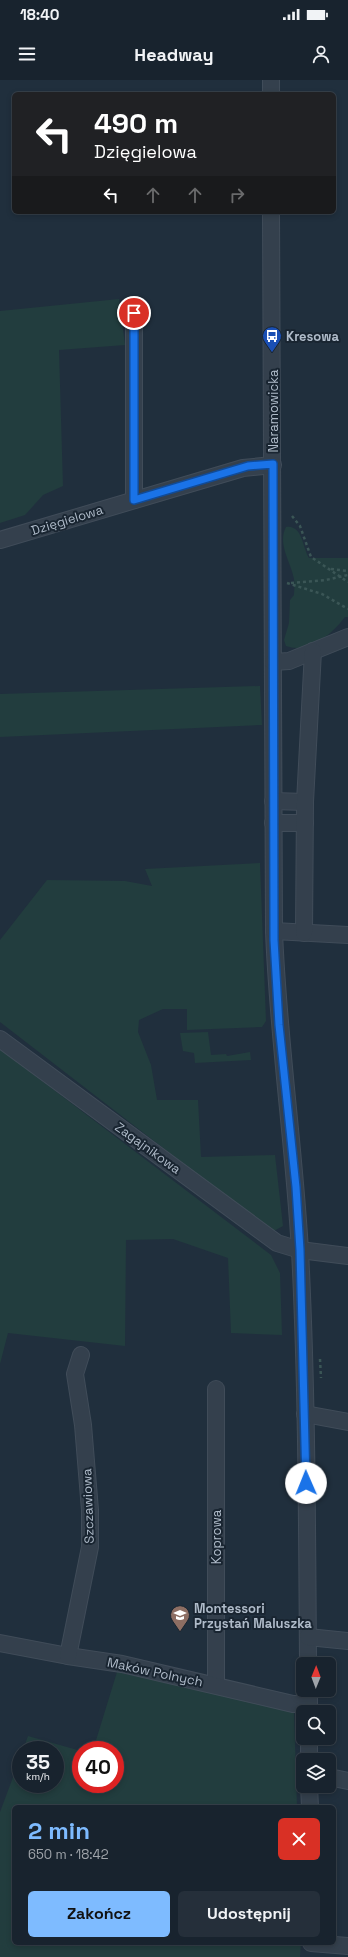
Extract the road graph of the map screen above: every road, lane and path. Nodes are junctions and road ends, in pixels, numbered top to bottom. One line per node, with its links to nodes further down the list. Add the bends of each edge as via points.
1 (271, 80): 2 (street)
2 (271, 92)
3 (271, 214): 5 (street, Naramowicka)
4 (134, 313): 6 (street)
5 (273, 464): 6 (street, Dzięgielowa, via 248,466); 17 (street, Naramowicka)
6 (134, 500): 8 (street, Dzięgielowa)
7 (292, 516): 9 (path, via 300,526 311,557)
8 (0, 540)
9 (329, 568): 10 (path); 12 (path)
10 (348, 571)
11 (348, 575): 12 (path)
12 (341, 576): 13 (path); 14 (path, via 288,583 322,594)
13 (348, 582)
14 (348, 609)
15 (348, 637): 16 (street)
16 (313, 651): 17 (street, via 289,661); 19 (street)
17 (273, 662): 18 (street, Naramowicka)
18 (273, 801): 19 (street); 20 (street, Naramowicka)
19 (305, 802): 21 (street)
20 (273, 823): 21 (street); 22 (street, Naramowicka)
21 (305, 823): 23 (street)
22 (274, 931): 23 (street); 26 (street, Naramowicka, via 279,1025)
23 (304, 933): 24 (street)
24 (348, 935)
25 (0, 1039): 26 (street, Zagajnikowa, via 277,1243)
26 (300, 1250): 27 (street, Zagajnikowa); 30 (street, Naramowicka)
27 (348, 1256)
28 (81, 1355): 35 (street, Szczawiowa, via 75,1374 84,1433 90,1547)
29 (216, 1389): 37 (street, Koprowa)
30 (305, 1414): 31 (street); 32 (street, Naramowicka)
31 (348, 1422)
32 (308, 1637): 33 (street); 36 (street, Naramowicka)
33 (348, 1641)
34 (0, 1642): 35 (street, Maków Polnych)
35 (68, 1656): 37 (street, Maków Polnych, via 122,1664)
36 (308, 1657)
37 (216, 1685): 38 (street, Maków Polnych, via 293,1704)
38 (309, 1702)
39 (336, 1778): 40 (street)
40 (348, 1781)
41 (310, 1793): 42 (street)
42 (310, 1805)
43 (311, 1945): 46 (street)
44 (336, 1945): 45 (street)
45 (348, 1946)
46 (310, 1957)

